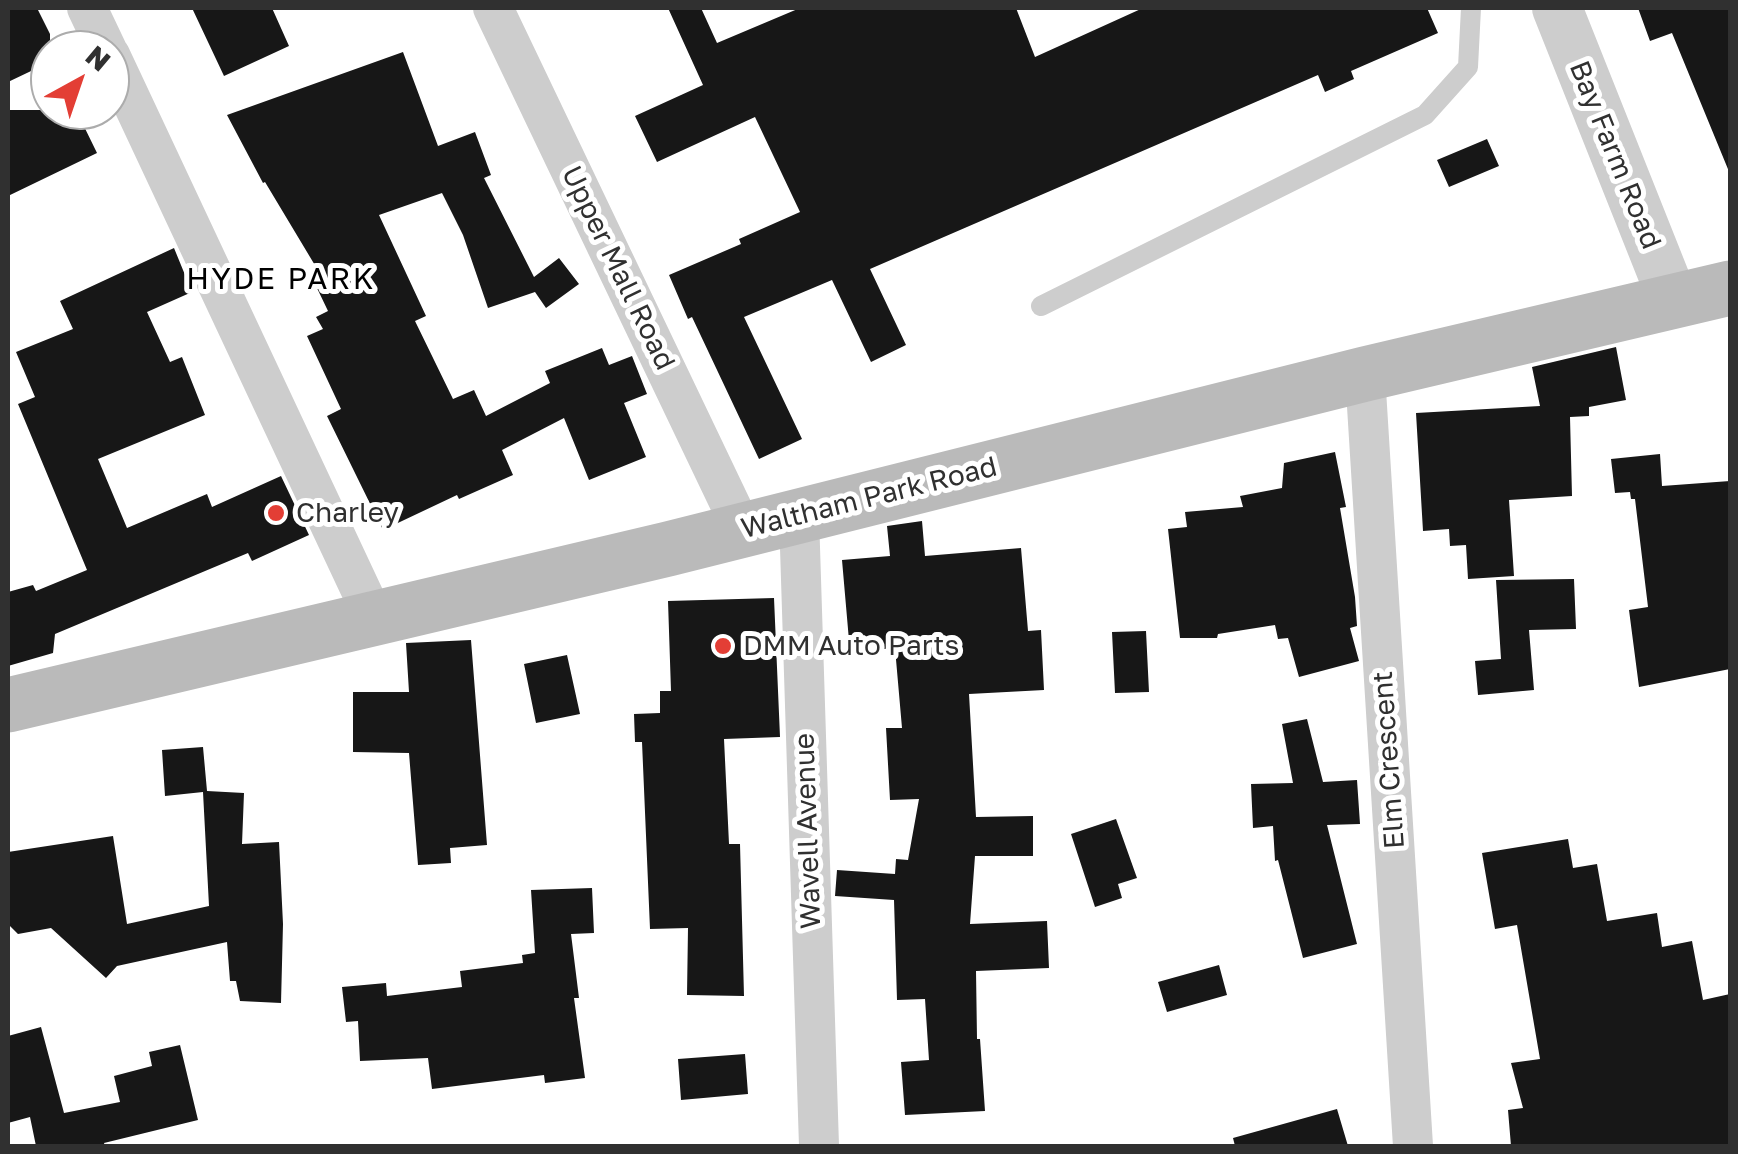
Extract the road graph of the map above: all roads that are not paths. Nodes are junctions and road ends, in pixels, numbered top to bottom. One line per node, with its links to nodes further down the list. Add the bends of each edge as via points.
1 (492, 8): 10 (street, Upper Mall Road)
2 (1471, 8): 7 (lane, via 1468,67 1425,115)
3 (1557, 8): 6 (street, Bay Farm Road)
4 (130, 98): 11 (street)
5 (1730, 288): 6 (main road, Waltham Park Road)
6 (1674, 302): 8 (main road, Waltham Park Road)
7 (1041, 306)
8 (1365, 374): 9 (main road, Waltham Park Road); 14 (street, Elm Crescent)
9 (799, 516): 10 (main road, Waltham Park Road); 13 (street, Wavell Avenue)
10 (742, 529): 11 (main road, Waltham Park Road)
11 (374, 618): 12 (main road, Waltham Park Road)
12 (8, 705)
13 (819, 1146)
14 (1414, 1146)

